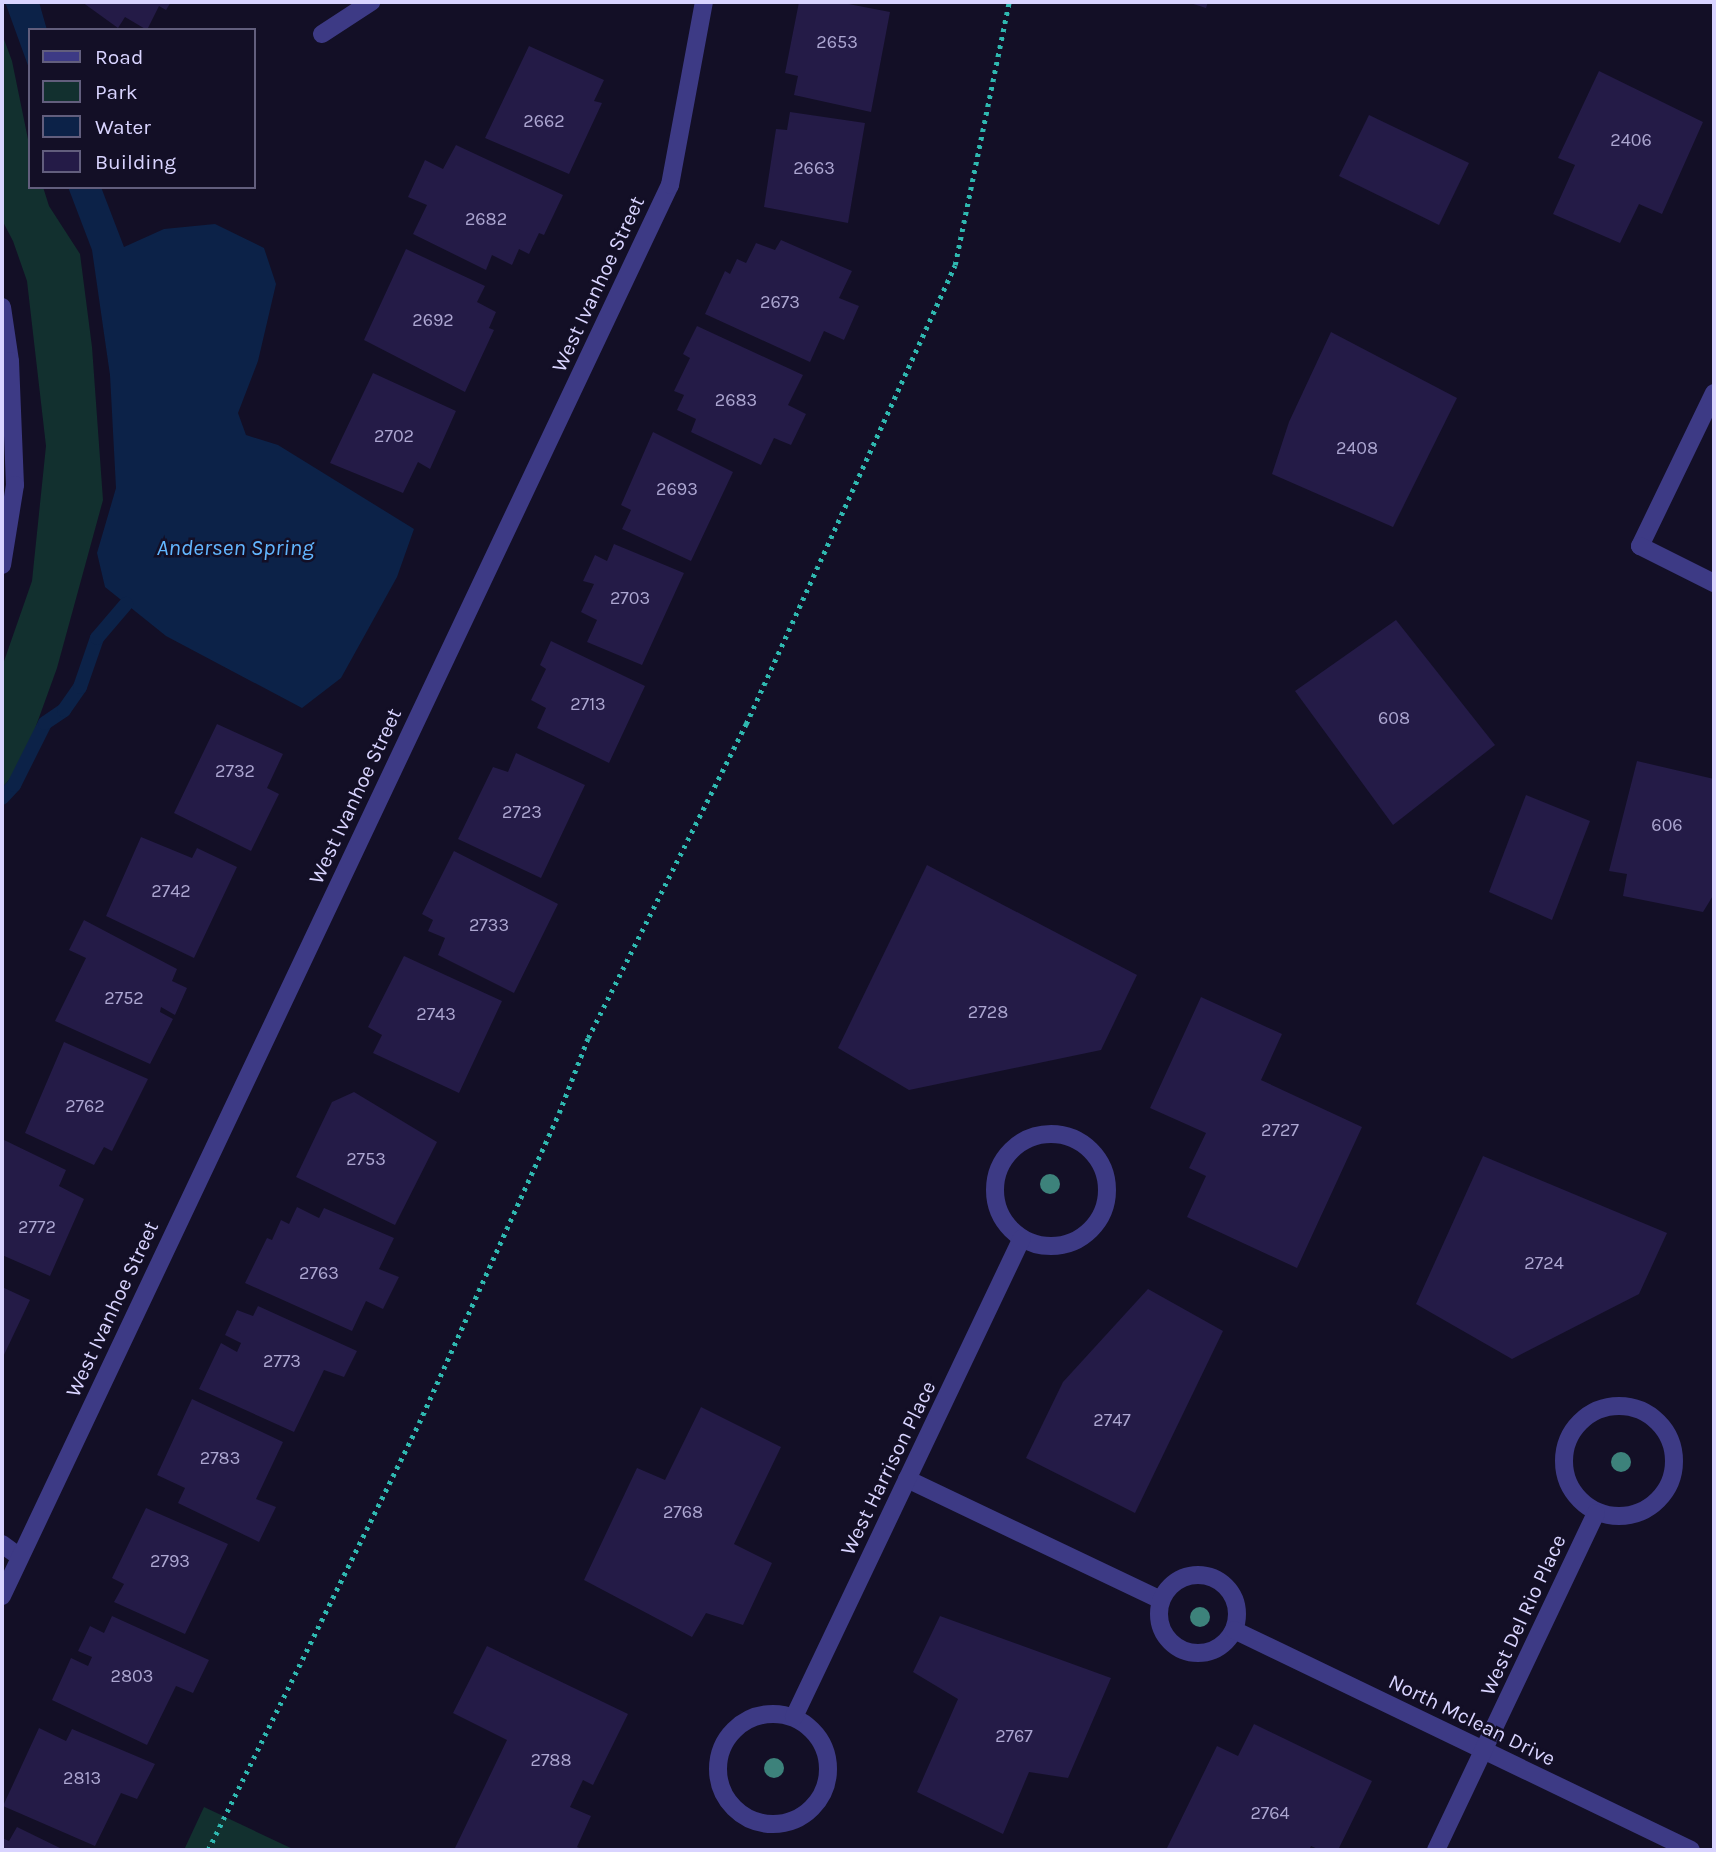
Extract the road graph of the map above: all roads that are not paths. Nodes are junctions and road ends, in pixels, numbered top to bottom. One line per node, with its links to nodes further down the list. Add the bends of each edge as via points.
1 (371, 2): 3 (street)
2 (704, 2): 12 (street, West Ivanhoe Street, via 670,185)
3 (322, 34)
4 (2, 307): 6 (street, via 10,362 15,485)
5 (1714, 393): 7 (street, via 1640,546)
6 (2, 565)
7 (1714, 583)
8 (1022, 1238): 8 (street, via 1056,1246 1088,1231 1099,1217 1107,1183 1091,1151 1077,1140 1059,1134 1040,1135 1007,1154 998,1171 998,1209 1007,1226); 9 (street, West Harrison Place)
9 (907, 1479): 14 (street); 16 (street, West Harrison Place)
10 (1597, 1513): 10 (street, via 1616,1517 1644,1511 1665,1492 1674,1475 1670,1436 1658,1420 1642,1410 1607,1406 1577,1424 1568,1439 1564,1465 1571,1490); 17 (street, West Del Rio Place)
11 (2, 1544): 12 (street)
12 (20, 1557): 13 (street, West Ivanhoe Street)
13 (2, 1596)
14 (1161, 1600): 15 (street, via 1161,1627 1177,1647 1189,1653 1216,1649); 15 (street, via 1177,1581 1201,1574 1213,1578 1232,1594)
15 (1234, 1630): 17 (street, North Mclean Drive)
16 (794, 1717): 16 (street, via 776,1713 751,1718 730,1734 721,1749 717,1766 726,1800 753,1821 773,1825 792,1821 821,1798 828,1760 811,1727)
17 (1484, 1751): 18 (street, West Del Rio Place); 19 (street, North Mclean Drive)
18 (1436, 1850)
19 (1691, 1850)

